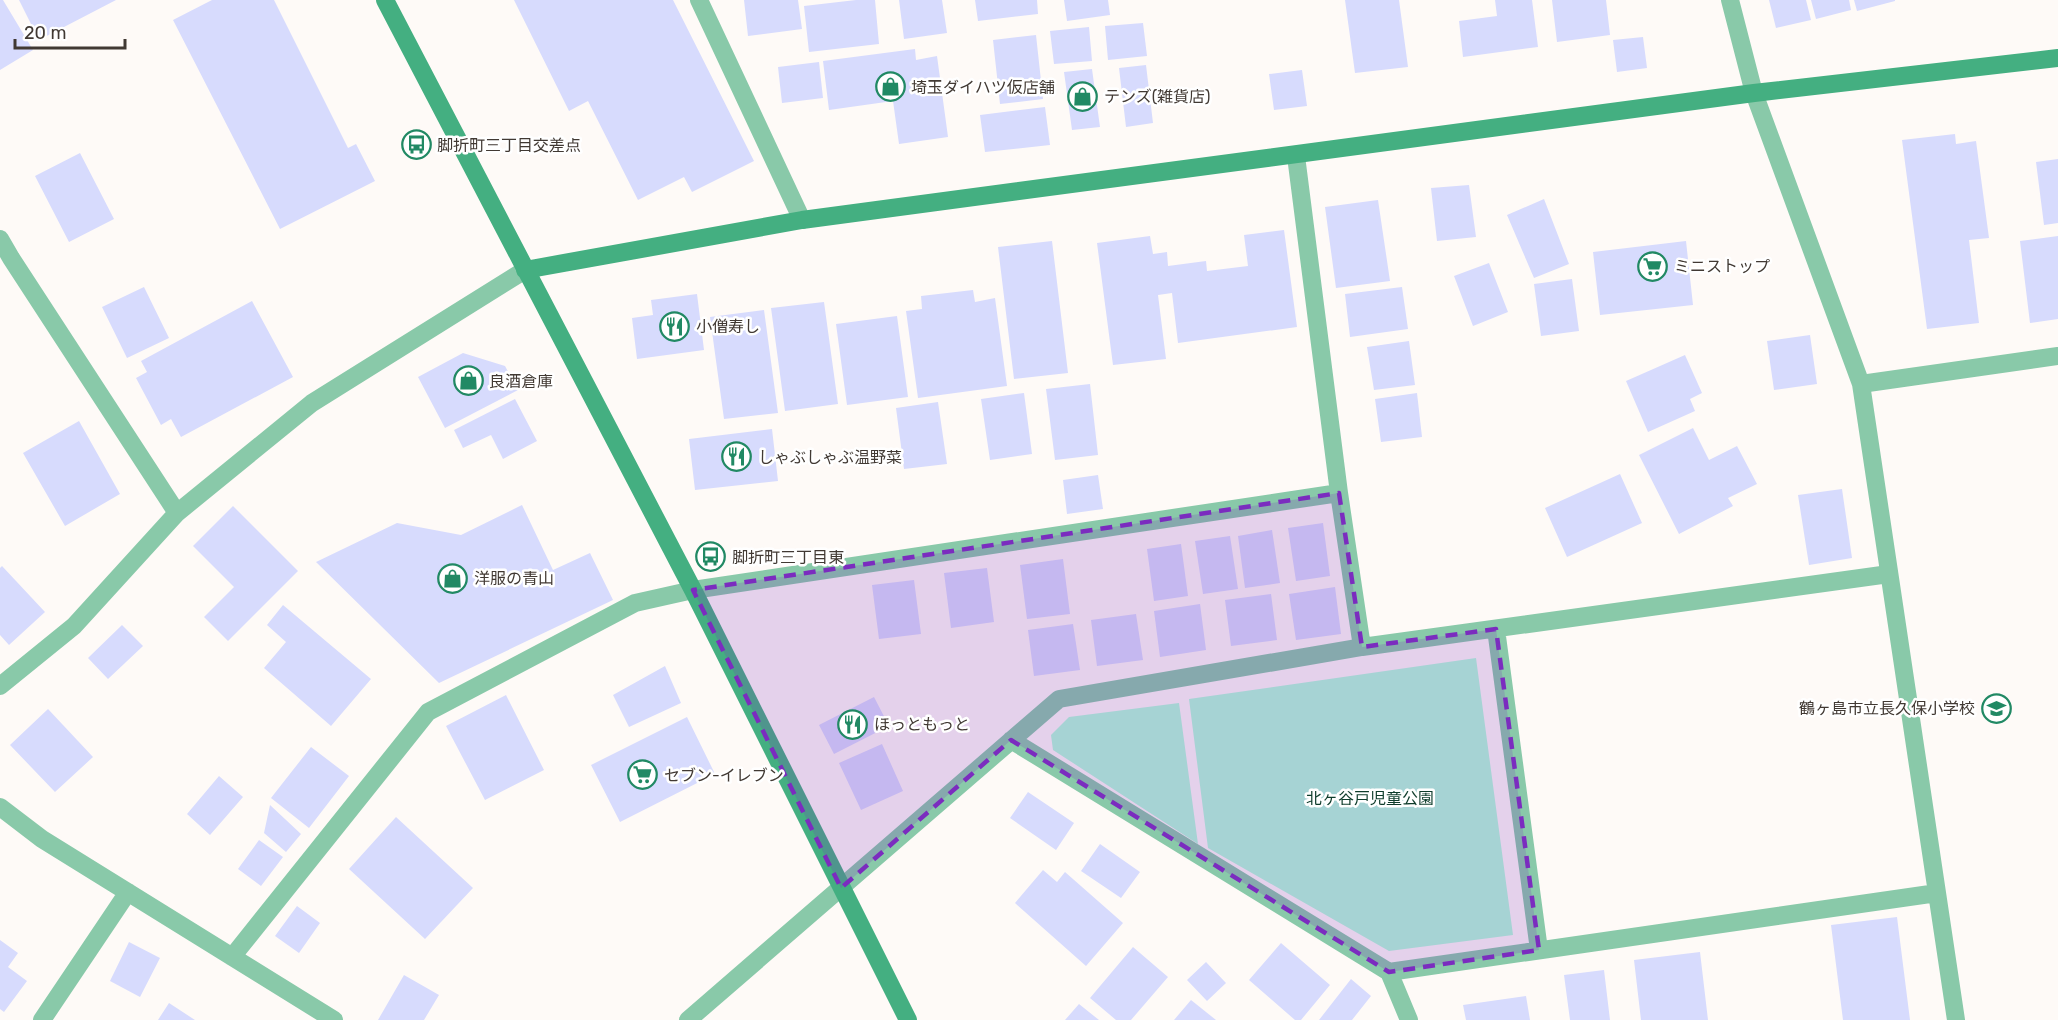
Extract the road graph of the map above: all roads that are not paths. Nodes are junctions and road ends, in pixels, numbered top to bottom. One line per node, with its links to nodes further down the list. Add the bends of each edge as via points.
1 (384, 0): 9 (street)
2 (699, 0): 7 (street)
3 (1730, 0): 5 (street)
4 (2058, 58): 5 (street)
5 (1754, 93): 6 (street); 11 (street)
6 (1296, 156): 7 (street); 12 (street)
7 (802, 220): 9 (street)
8 (0, 238): 13 (street)
9 (525, 270): 13 (street, via 312,403); 15 (street)
10 (2058, 356): 11 (street)
11 (1861, 384): 14 (street)
12 (1339, 493): 15 (street); 17 (street)
13 (177, 513): 18 (street, via 74,626)
14 (1889, 574): 16 (street); 23 (street)
15 (693, 590): 21 (street); 25 (street, via 635,603 428,712)
16 (1496, 629): 17 (street); 24 (street)
17 (1362, 646): 19 (street, via 1059,699)
18 (0, 686)
19 (1011, 740): 21 (street); 26 (street)
20 (0, 807): 22 (street, via 42,839)
21 (840, 888): 29 (street); 30 (street)
22 (128, 892): 25 (street); 27 (street)
23 (1937, 892): 24 (street); 32 (street)
24 (1539, 950): 26 (street)
25 (232, 957): 28 (street)
26 (1389, 972): 31 (street)
27 (42, 1020)
28 (334, 1020)
29 (688, 1020)
30 (908, 1020)
31 (1409, 1020)
32 (1956, 1020)

